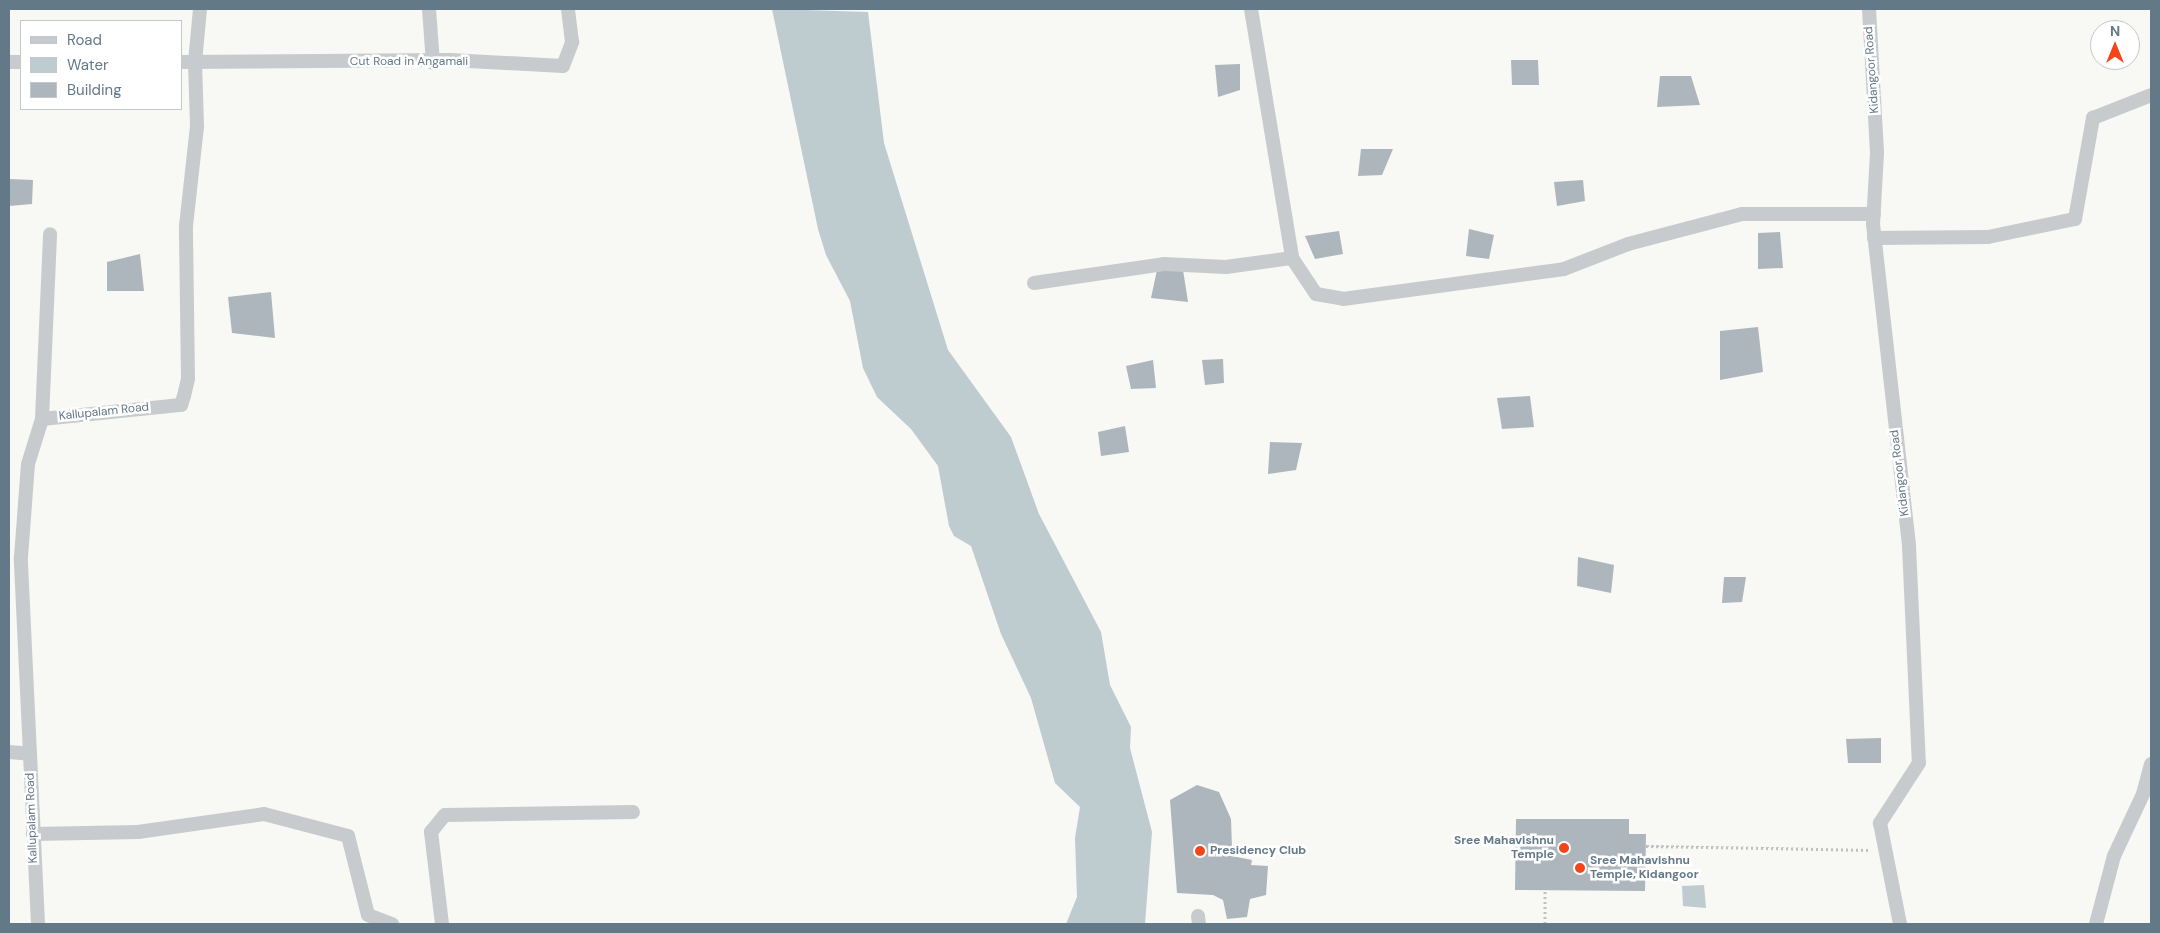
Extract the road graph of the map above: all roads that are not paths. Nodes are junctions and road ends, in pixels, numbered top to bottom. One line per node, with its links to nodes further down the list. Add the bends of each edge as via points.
1 (200, 9): 6 (street)
2 (429, 9): 7 (street)
3 (568, 9): 7 (street, Cut Road in Angamali, via 572,42 563,66 450,60)
4 (1251, 9): 12 (street)
5 (1869, 9): 9 (street, Kidangoor Road, via 1878,153)
6 (188, 62): 7 (street, Cut Road in Angamali); 14 (street, Kallupalam Road, via 197,126 186,226 184,396 180,405)
7 (433, 63)
8 (2151, 95): 11 (street, via 2093,118 2075,219 1988,237)
9 (1874, 214): 11 (street, Kidangoor Road); 12 (street, via 1742,214 1628,244 1564,269 1343,299 1316,294 1302,280)
10 (50, 234): 14 (street)
11 (1874, 238): 23 (street, Kidangoor Road, via 1908,546 1919,763 1880,823)
12 (1292, 258): 13 (street, via 1226,267 1164,264)
13 (1034, 283)
14 (42, 419): 16 (street, Kallupalam Road, via 28,464 22,557)
15 (9, 752): 16 (street)
16 (30, 754): 19 (street, Kallupalam Road)
17 (2151, 764): 24 (street, via 2143,794 2114,856)
18 (633, 812): 22 (street, via 446,815 430,832)
19 (33, 834): 20 (street, Kallupalam Road); 21 (street, via 138,832 264,814 348,836 368,915)
20 (38, 924)
21 (392, 924)
22 (442, 924)
23 (1900, 924)
24 (2096, 924)

